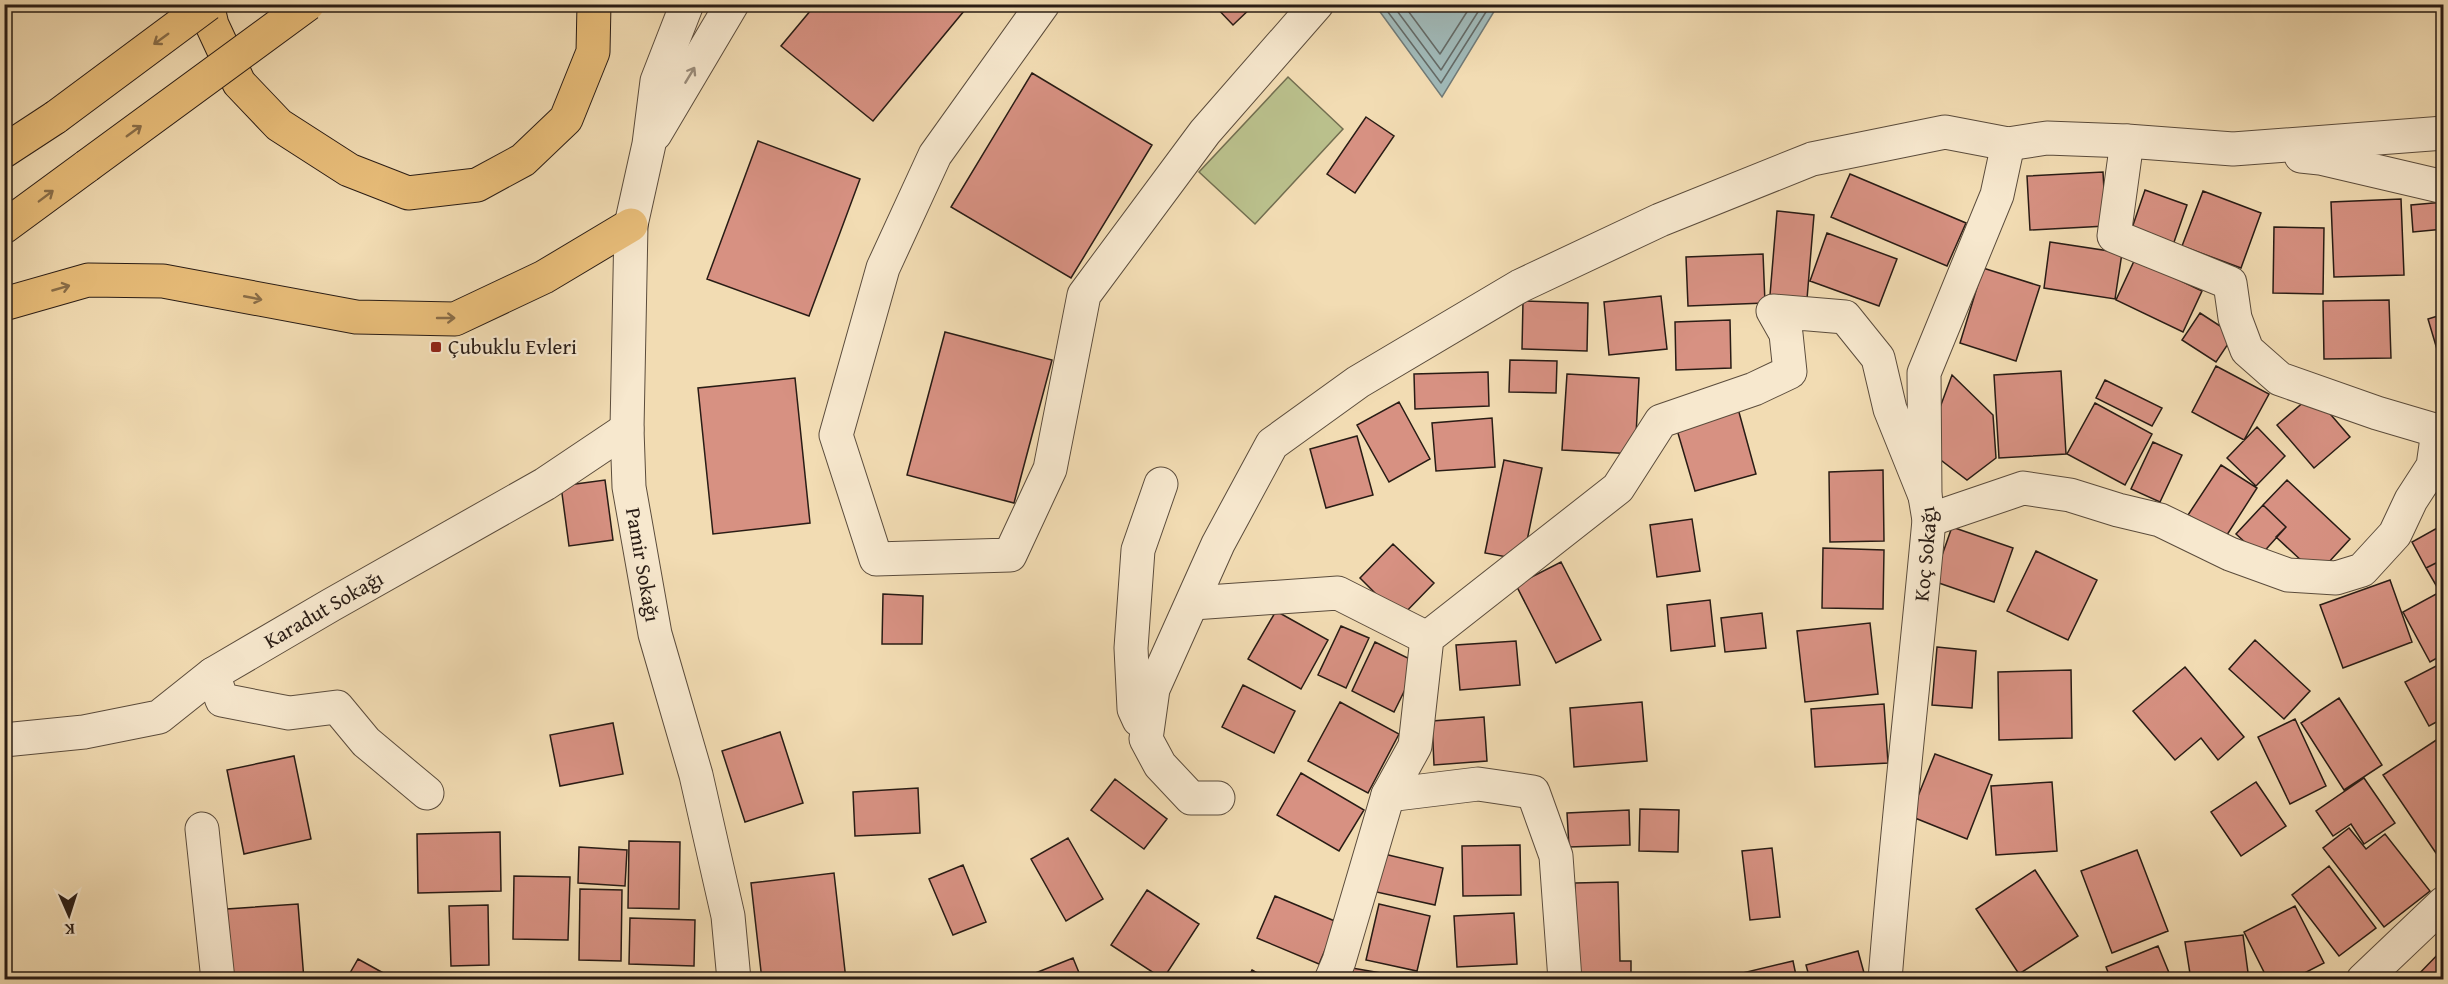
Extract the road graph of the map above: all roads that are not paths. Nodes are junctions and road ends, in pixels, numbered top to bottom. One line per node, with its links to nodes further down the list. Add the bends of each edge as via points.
1 (207, 4): 3 (highway, via 212,25 239,83 279,125 349,170 408,193 477,185 523,160 566,119 593,52); 13 (highway, one-way to 13, bridge)
2 (308, 4): 16 (highway, one-way to 2, bridge)
3 (594, 4)
4 (687, 4): 10 (street, Pamir Sokağı, via 657,81)
5 (732, 4): 10 (street, Pamir Sokağı, one-way to 5)
6 (1043, 4): 7 (street, via 935,155 883,268 836,435 876,559 1010,555 1050,469 1084,295 1205,132)
7 (1317, 4)
8 (2444, 133): 12 (street)
9 (2127, 141): 11 (street, via 2047,138); 12 (street); 19 (street, via 2114,236 2230,283 2235,318 2247,351 2280,380)
10 (650, 144): 15 (street, Pamir Sokağı)
11 (2008, 144): 22 (street, Koç Sokağı, via 1997,195 1924,374); 23 (street, via 1945,132 1812,159 1659,220 1520,286 1358,382 1272,444 1218,544)
12 (2233, 149): 14 (street, via 2320,158)
13 (4, 152)
14 (2444, 187)
15 (631, 225): 17 (highway, one-way to 15, via 88,280 164,281 356,317 455,319 544,277); 18 (street, Pamir Sokağı)
16 (4, 227)
17 (4, 304)
18 (627, 429): 25 (street, Karadut Sokağı, via 545,484); 34 (street, Pamir Sokağı, via 628,487 656,634 709,829 728,916)
19 (2441, 430): 20 (street)
20 (2438, 474): 22 (street, via 2411,500 2395,534 2362,570 2336,578 2288,576 2230,554 2160,520 2070,495 2023,488)
21 (1161, 484): 26 (street, via 1138,550 1131,648 1134,709)
22 (1927, 508): 24 (street, via 1890,409 1878,358 1845,317 1773,311 1786,334 1790,372 1754,389 1661,421 1618,488); 37 (street, Koç Sokağı)
23 (1193, 603): 24 (street, via 1338,593); 26 (street, via 1152,689)
24 (1427, 638): 29 (street, via 1415,746)
25 (213, 674): 27 (street, Karadut Sokağı, via 159,717 84,732); 28 (street, via 222,700 289,713 337,707 366,742)
26 (1146, 739): 30 (street, via 1160,765 1191,798)
27 (4, 740)
28 (427, 793)
29 (1388, 795): 35 (street); 36 (street, via 1478,784 1533,792 1556,856)
30 (1218, 798)
31 (202, 829): 33 (street)
32 (2444, 903): 38 (street)
33 (218, 980)
34 (734, 980)
35 (1331, 980)
36 (1565, 980)
37 (1885, 980)
38 (2363, 980)

